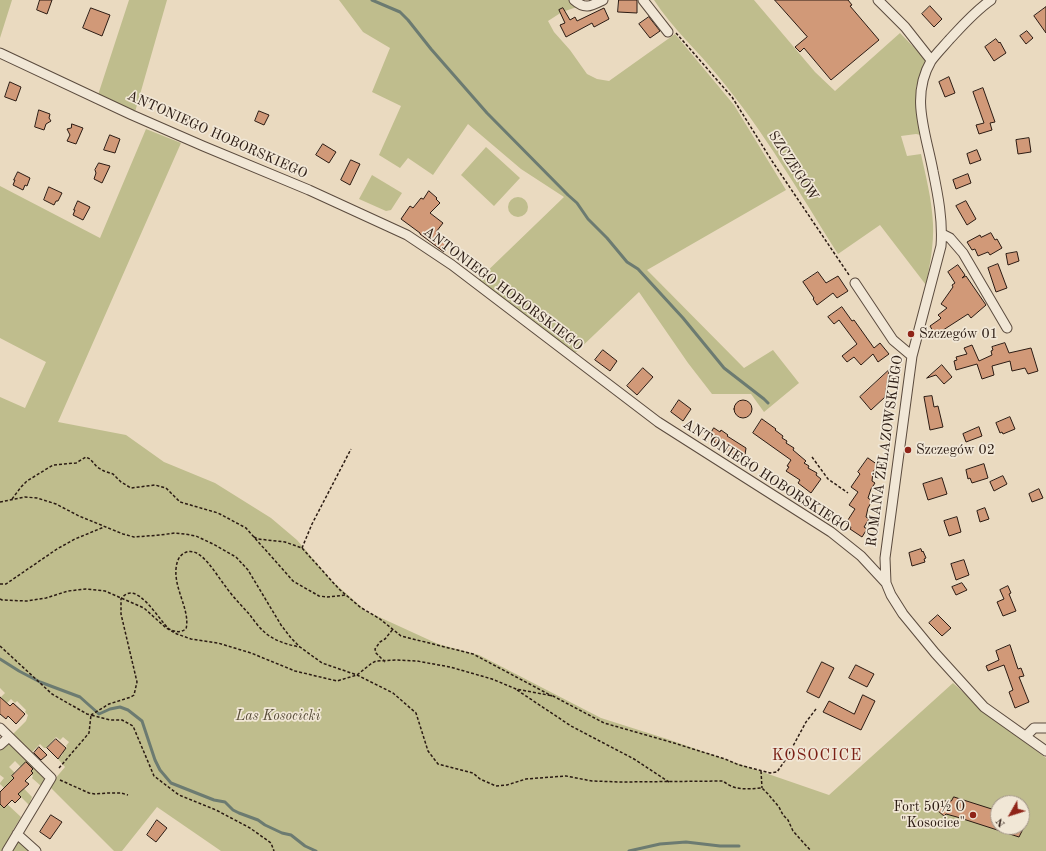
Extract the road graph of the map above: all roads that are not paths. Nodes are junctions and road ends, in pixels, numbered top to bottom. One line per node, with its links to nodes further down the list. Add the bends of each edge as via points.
1 (574, 0): 2 (street, via 580,6 586,7)
2 (603, 0)
3 (643, 0): 6 (street)
4 (878, 0): 8 (street, via 905,27)
5 (991, 0): 8 (street, ROMANA ŻELAZOWSKIEGO)
6 (668, 32)
7 (0, 53): 13 (street, ANTONIEGO HOBORSKIEGO, via 160,127 407,235 452,265 658,422 831,532 861,556)
8 (932, 60): 9 (street, ROMANA ŻELAZOWSKIEGO, via 920,92 920,106)
9 (942, 234): 11 (street, via 950,238 963,253); 12 (street, ROMANA ŻELAZOWSKIEGO)
10 (855, 284): 12 (street, via 893,340)
11 (1007, 328)
12 (912, 356): 13 (street, ROMANA ŻELAZOWSKIEGO, via 885,558)
13 (886, 583): 17 (street, ROMANA ŻELAZOWSKIEGO, via 903,614 984,708)
14 (0, 728): 16 (street)
15 (1046, 728): 17 (street, via 1034,728)
16 (9, 736): 18 (street); 20 (street, via 51,778)
17 (1026, 736): 19 (street, ROMANA ŻELAZOWSKIEGO)
18 (0, 746)
19 (1046, 751)
20 (17, 834): 21 (street); 22 (street)
21 (7, 851)
22 (36, 851)

